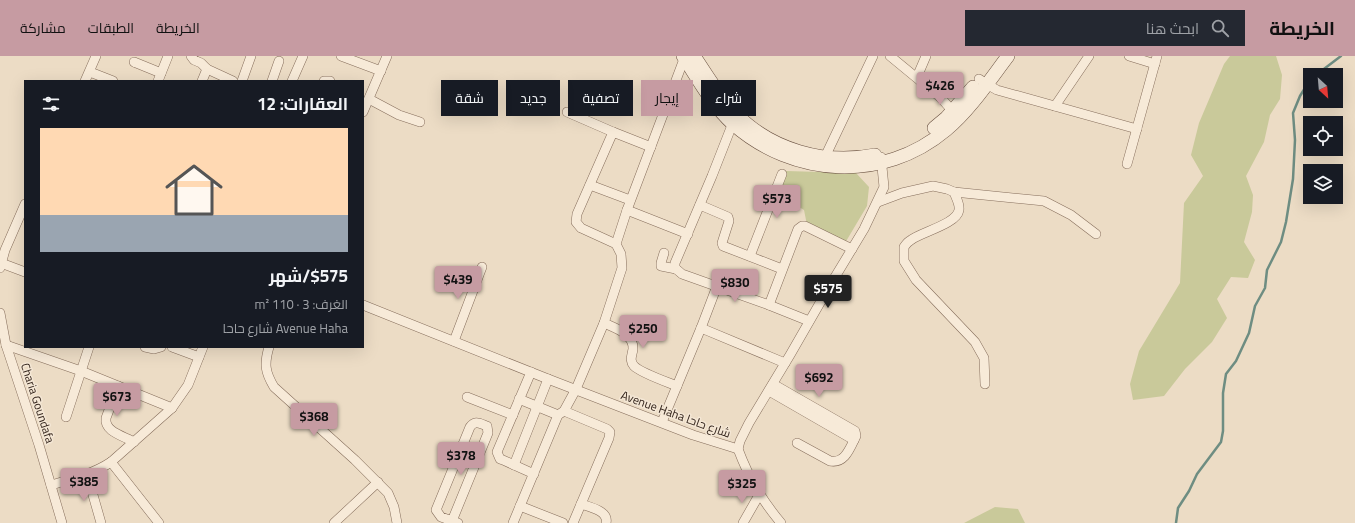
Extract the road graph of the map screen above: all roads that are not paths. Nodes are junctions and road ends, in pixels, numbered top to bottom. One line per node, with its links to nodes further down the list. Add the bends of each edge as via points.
1 (96, 56): 21 (street)
2 (168, 56): 22 (street)
3 (191, 56): 19 (street, via 194,60)
4 (251, 56): 28 (street)
5 (303, 56): 30 (street)
6 (341, 56): 20 (street)
7 (387, 56): 20 (street)
8 (873, 56): 42 (street)
9 (890, 56): 23 (street)
10 (926, 56): 23 (street)
11 (997, 56): 31 (street)
12 (1008, 56): 31 (street)
13 (1089, 56): 33 (street)
14 (1128, 56): 16 (street)
15 (687, 57): 37 (street, via 715,104); 41 (street)
16 (1156, 60): 39 (street)
17 (134, 62): 22 (street)
18 (279, 62): 29 (street)
19 (204, 63): 26 (street); 27 (street)
20 (381, 71): 32 (street)
21 (90, 72): 24 (street); 25 (street)
22 (160, 77)
23 (917, 77): 36 (street)
24 (86, 80)
25 (110, 80)
26 (202, 80)
27 (231, 80)
28 (242, 80)
29 (272, 80)
30 (292, 80)
31 (983, 82): 33 (street, via 997,90); 36 (street)
32 (369, 99): 34 (street); 38 (street)
33 (1055, 106): 39 (street)
34 (364, 110)
35 (567, 112): 40 (street)
36 (956, 114): 43 (street, via 945,131 931,141 900,157)
37 (734, 119): 42 (street, via 788,148); 43 (street, via 749,136 766,148 788,158 811,164 843,167 859,167); 50 (street)
38 (420, 122)
39 (1137, 129): 44 (street)
40 (613, 132): 41 (street); 46 (street)
41 (651, 147): 48 (street)
42 (825, 157): 43 (street)
43 (882, 158): 49 (street, Avenue Haha شارع حاحا, via 884,187)
44 (1128, 164)
45 (782, 174): 58 (street)
46 (590, 185): 48 (street); 55 (street, via 576,222 581,228)
47 (954, 192): 49 (street, via 933,186); 54 (street, via 1044,201 1071,215); 83 (street, via 959,203 956,217 911,240 904,247 904,261 916,280 975,342 984,358)
48 (630, 200): 52 (street)
49 (878, 202): 56 (street, Avenue Haha شارع حاحا)
50 (700, 205): 53 (street); 58 (street, via 728,217 722,245)
51 (24, 206): 59 (street)
52 (626, 210): 53 (street); 55 (street)
53 (688, 234): 61 (street, via 675,263)
54 (1096, 234)
55 (616, 244): 69 (street, via 621,254 622,268)
56 (852, 249): 62 (street, via 802,226 798,229); 68 (street, Avenue Haha شارع حاحا)
57 (664, 253): 61 (street, via 661,266)
58 (750, 256): 62 (street)
59 (0, 266): 63 (street)
60 (482, 267): 71 (street)
61 (676, 269): 64 (street, via 682,274)
62 (782, 269): 66 (street)
63 (24, 272)
64 (717, 286): 66 (street); 70 (street)
65 (364, 305): 71 (street, Avenue Haha شارع حاحا)
66 (769, 305): 68 (street)
67 (0, 313): 72 (street, Charia Goundafa)
68 (809, 321): 79 (street, Avenue Haha شارع حاحا)
69 (604, 323): 85 (street, via 624,332 630,340 633,347 631,362 636,368); 87 (street)
70 (701, 328): 79 (street); 85 (street)
71 (454, 341): 81 (street, Avenue Haha شارع حاحا)
72 (6, 345): 77 (street); 104 (street, Charia Goundafa)
73 (89, 348): 80 (street)
74 (175, 348): 78 (street)
75 (203, 348): 78 (street)
76 (269, 348): 103 (street, via 266,369 274,387)
77 (36, 351): 80 (street)
78 (199, 357): 91 (street, via 188,385)
79 (785, 363): 86 (street, Avenue Haha شارع حاحا)
80 (81, 371): 84 (street); 94 (street)
81 (530, 372): 82 (street, Avenue Haha شارع حاحا); 89 (street)
82 (548, 379): 87 (street, Avenue Haha شارع حاحا); 90 (street)
83 (985, 384)
84 (118, 386): 91 (street); 96 (street, via 105,423 110,430)
85 (677, 386): 95 (street)
86 (771, 387): 97 (street, via 854,435 844,458 836,462); 98 (street, Avenue Haha شارع حاحا, via 743,434)
87 (576, 389): 92 (street); 95 (street, Avenue Haha شارع حاحا)
88 (467, 397): 93 (street)
89 (519, 399): 90 (street); 93 (street)
90 (538, 406): 92 (street); 100 (street)
91 (172, 408): 96 (street)
92 (561, 413): 102 (street); 106 (street, via 610,432)
93 (513, 415): 100 (street, via 497,452 500,459)
94 (66, 417)
95 (662, 422): 98 (street, Avenue Haha شارع حاحا)
96 (134, 442): 99 (street)
97 (797, 443)
98 (738, 449): 105 (street)
99 (111, 462): 101 (street); 112 (street)
100 (514, 465): 102 (street)
101 (87, 474): 104 (street); 111 (street)
102 (534, 474): 107 (street)
103 (378, 482): 108 (street); 114 (street, via 388,493)
104 (51, 485): 110 (street, Charia Goundafa)
105 (759, 495): 119 (street); 120 (street)
106 (581, 504): 117 (street); 118 (street, via 605,515)
107 (520, 506): 115 (street); 116 (street)
108 (342, 519): 113 (street)
109 (455, 522): 109 (street, via 488,433 486,426 477,422 470,427 436,510 439,515)
110 (62, 523)
111 (101, 523)
112 (158, 523)
113 (334, 523)
114 (397, 523)
115 (513, 523)
116 (563, 523)
117 (573, 523)
118 (606, 523)
119 (743, 523)
120 (781, 523)

